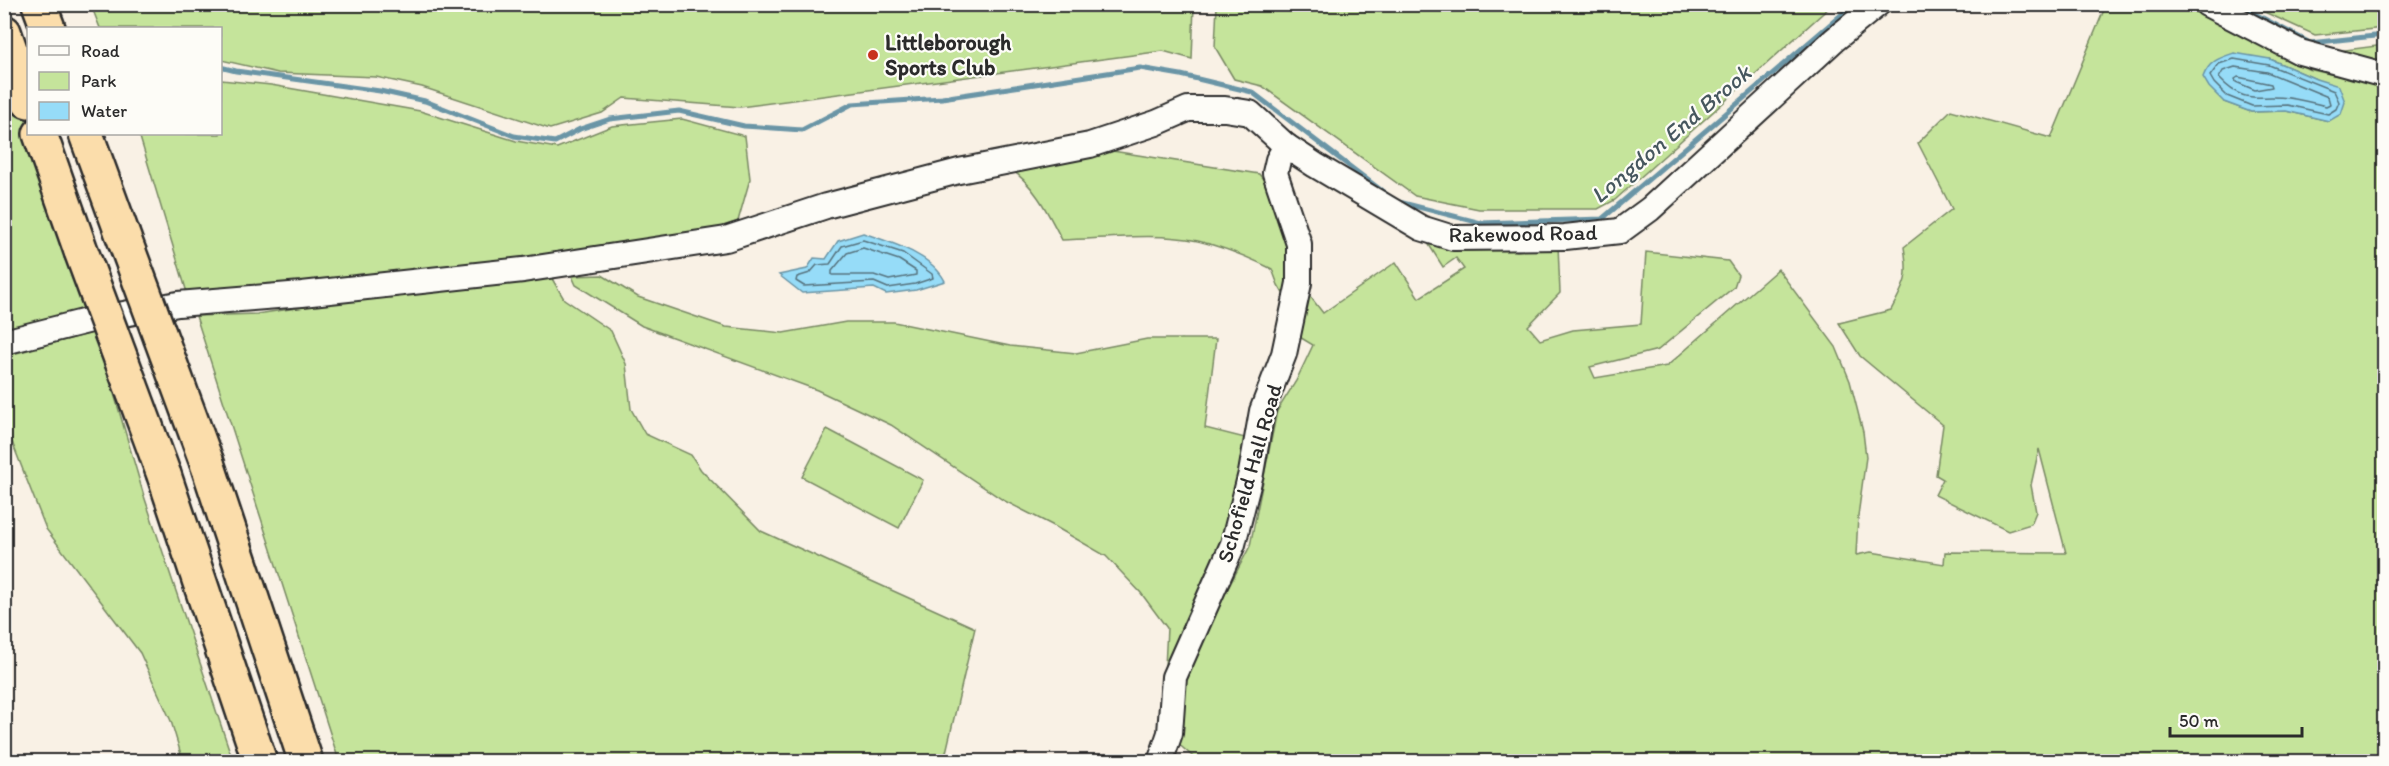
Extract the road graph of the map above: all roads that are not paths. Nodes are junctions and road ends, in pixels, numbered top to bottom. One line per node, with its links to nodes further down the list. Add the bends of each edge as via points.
1 (39, 4): 4 (highway)
2 (1878, 4): 10 (street, Rakewood Road, via 1650,210 1620,231 1565,237 1453,238 1421,228)
3 (2207, 4): 6 (street, via 2300,52)
4 (48, 27)
5 (4, 32): 7 (highway)
6 (2385, 75)
7 (27, 98)
8 (40, 135): 12 (highway, bridge, via 164,475)
9 (86, 135): 13 (highway, bridge, via 207,463)
10 (1286, 146): 11 (street, Rakewood Road, via 1250,113 1188,110 1090,145 959,171 826,206 726,239 541,267 178,304); 14 (street, Schofield Hall Road, via 1275,173 1299,244 1295,303 1284,354 1262,411 1233,544 1174,677 1170,733)
11 (4, 342)
12 (260, 762)
13 (306, 762)
14 (1160, 762)

